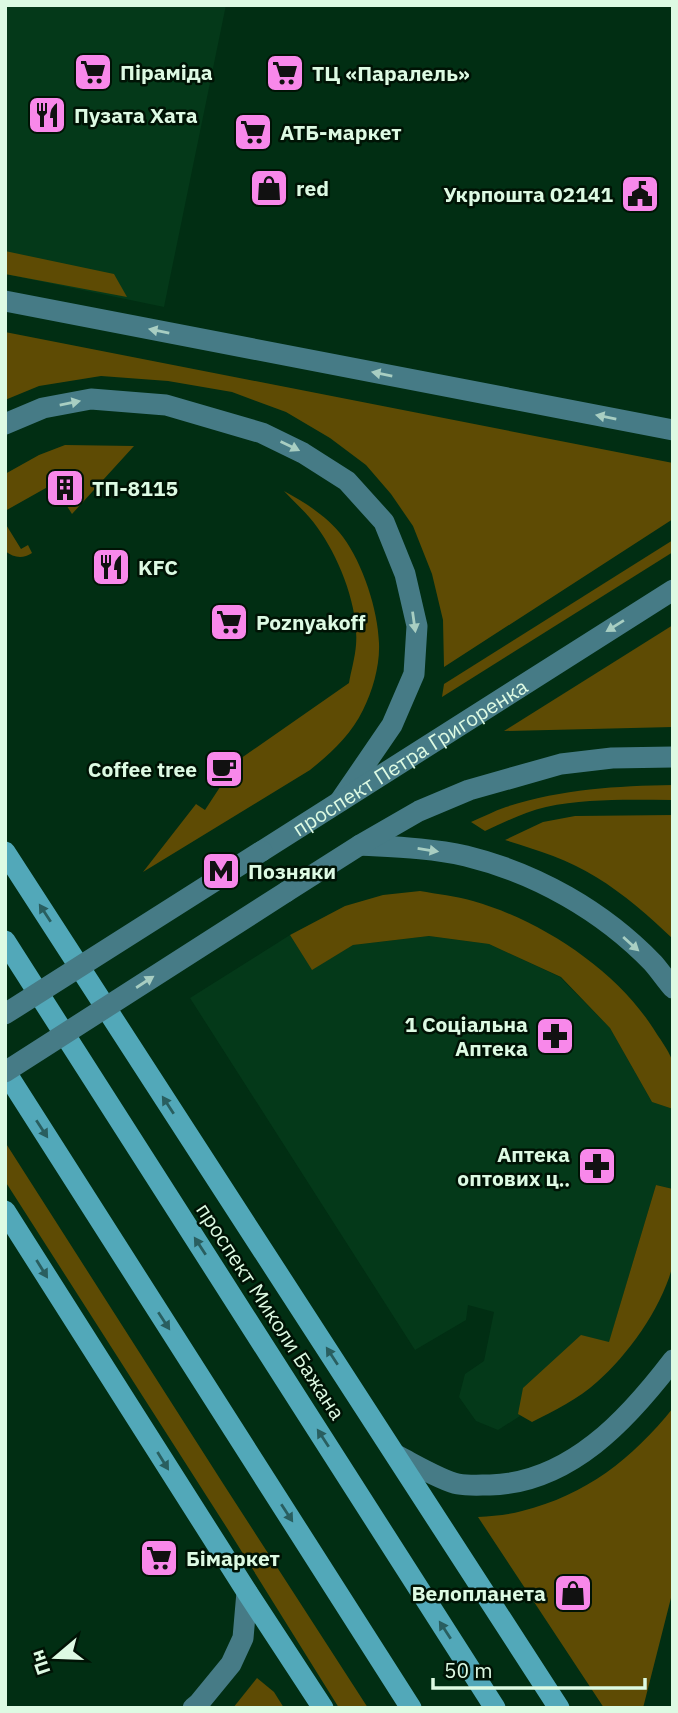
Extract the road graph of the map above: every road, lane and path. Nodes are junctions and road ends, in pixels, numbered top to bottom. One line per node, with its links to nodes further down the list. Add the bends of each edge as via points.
1 (5, 302): 3 (main road, one-way to 1)
2 (5, 424): 6 (main road, one-way to 6, via 43,408 91,399 166,405 262,433 303,453 347,481 384,522 405,574 416,626 414,674 392,725)
3 (673, 430)
4 (673, 590): 6 (main road, проспект Петра Григоренка, one-way to 6)
5 (673, 757): 7 (main road, via 561,764 512,777 419,811)
6 (340, 801): 11 (main road, проспект Петра Григоренка, bridge)
7 (360, 845): 10 (main road, one-way to 10, via 463,856 535,880 616,930); 12 (main road, one-way to 7, bridge)
8 (5, 852): 15 (highway, one-way to 8)
9 (5, 942): 20 (highway, проспект Миколи Бажана, one-way to 9)
10 (673, 988)
11 (5, 1014)
12 (5, 1072): 19 (highway, one-way to 19)
13 (5, 1211): 16 (highway, one-way to 16)
14 (673, 1360): 15 (main road, via 614,1428 579,1456 540,1477 468,1486)
15 (396, 1455): 21 (highway)
16 (247, 1592): 17 (main road, via 243,1638 231,1664); 18 (highway)
17 (193, 1708)
18 (323, 1708)
19 (411, 1708)
20 (495, 1708)
21 (559, 1708)

